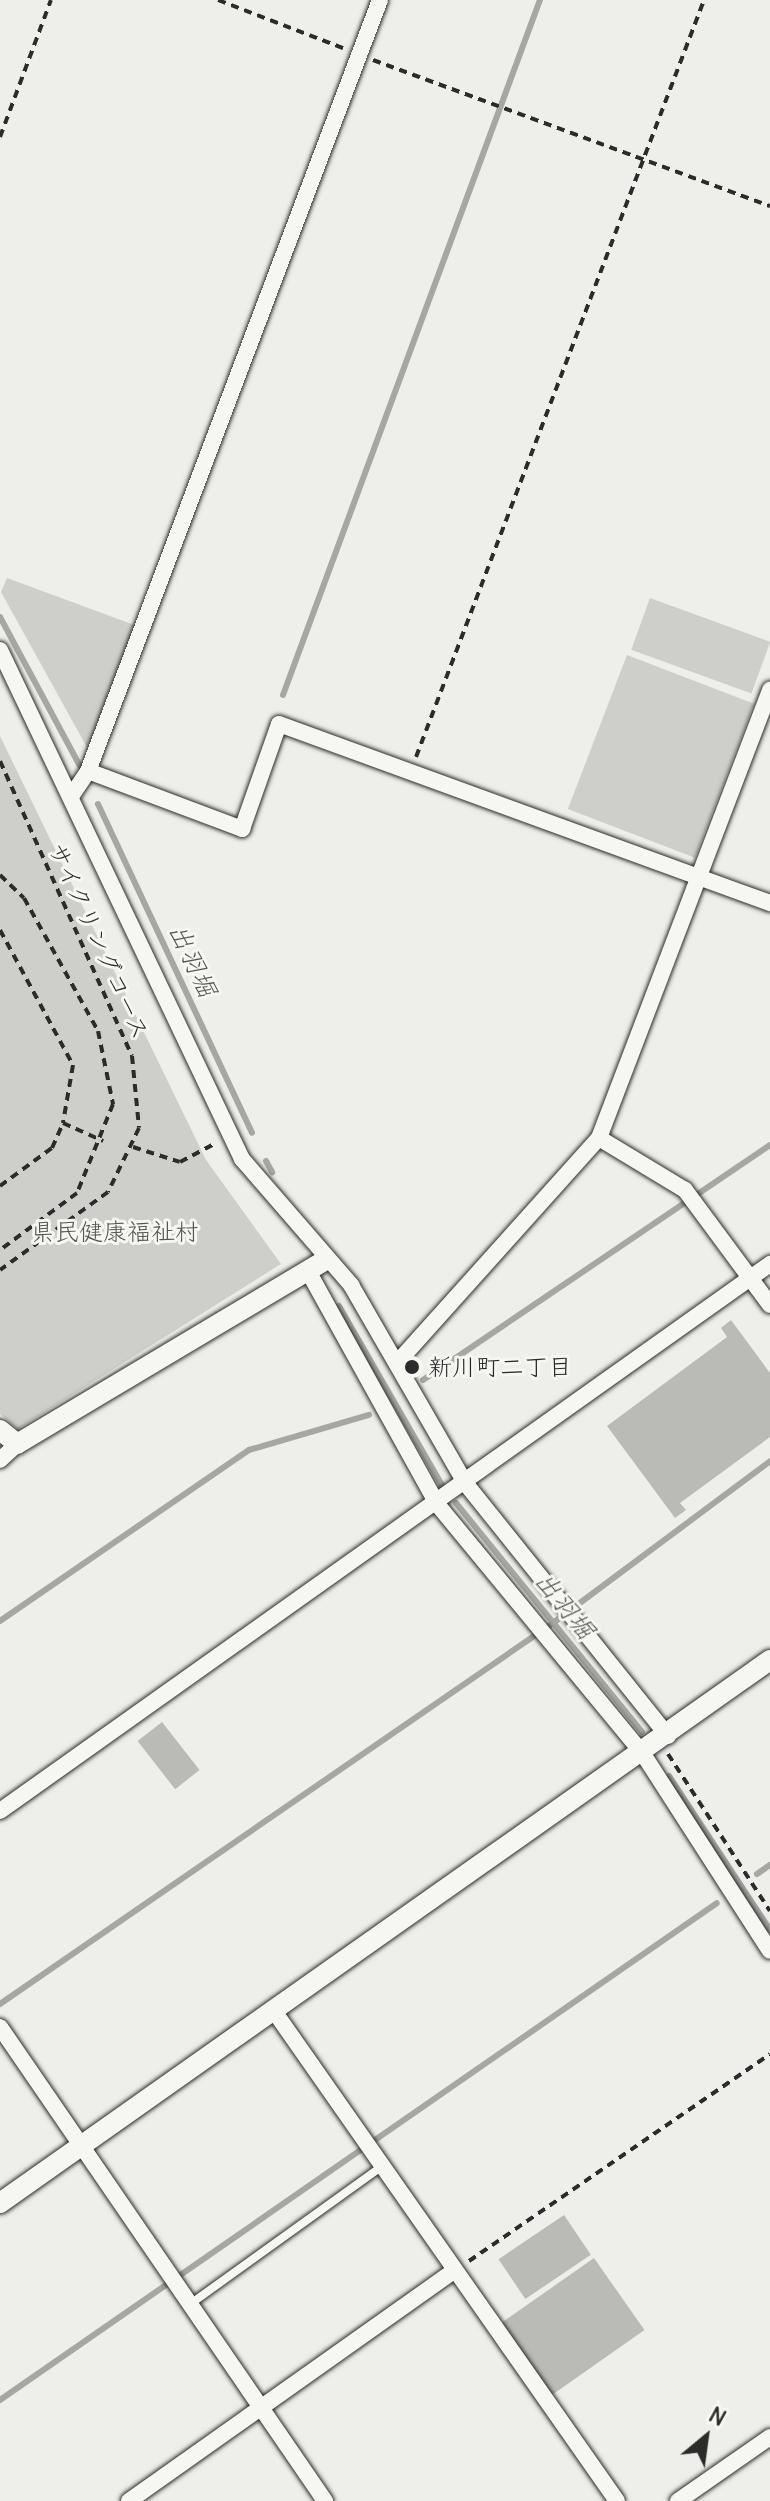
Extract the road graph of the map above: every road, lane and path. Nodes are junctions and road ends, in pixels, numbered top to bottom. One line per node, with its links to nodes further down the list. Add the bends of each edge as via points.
1 (51, 0): 6 (path)
2 (218, 0): 5 (path)
3 (380, 0): 5 (street)
4 (704, 0): 7 (path)
5 (360, 55): 7 (path); 12 (street)
6 (0, 137)
7 (643, 161): 8 (path); 13 (path)
8 (770, 206)
9 (0, 650): 14 (street)
10 (770, 690): 16 (street)
11 (0, 761): 23 (path, サイクリングコース, via 132,1056 139,1128)
12 (88, 771): 13 (street, via 242,829 279,724); 14 (street)
13 (410, 771): 16 (street)
14 (72, 795): 20 (street)
15 (0, 875): 22 (path, via 24,898 98,1031 113,1104)
16 (700, 877): 17 (street); 21 (street)
17 (770, 903)
18 (0, 930): 19 (path, via 73,1065)
19 (63, 1123): 22 (path); 24 (path, via 52,1148 15,1182)
20 (230, 1138): 23 (path, via 180,1162); 26 (street, via 259,1186)
21 (599, 1138): 30 (street, via 685,1190); 32 (street)
22 (103, 1141): 25 (path, via 77,1193)
23 (133, 1147): 28 (path, サイクリングコース, via 121,1176 83,1215)
24 (0, 1186)
25 (0, 1250)
26 (326, 1260): 29 (street); 32 (street, via 365,1304)
27 (770, 1264): 30 (street)
28 (0, 1270)
29 (308, 1271): 34 (street); 37 (street)
30 (751, 1278): 31 (street); 36 (street)
31 (770, 1305)
32 (397, 1363): 36 (street)
33 (0, 1430): 34 (street)
34 (17, 1444): 35 (street)
35 (0, 1460)
36 (466, 1484): 37 (street); 39 (street)
37 (437, 1504): 39 (street); 40 (street)
38 (770, 1660): 39 (street)
39 (657, 1744): 41 (path); 42 (street); 43 (street)
40 (0, 1811)
41 (770, 1911)
42 (770, 1951)
43 (274, 2011): 46 (street); 47 (street)
44 (0, 2027): 46 (street)
45 (770, 2054): 49 (path)
46 (79, 2149): 48 (street); 50 (street)
47 (380, 2168): 49 (street); 50 (lane)
48 (0, 2203)
49 (453, 2272): 51 (street); 55 (street)
50 (189, 2306): 51 (street)
51 (262, 2410): 53 (street); 54 (street)
52 (770, 2437): 56 (street)
53 (129, 2501)
54 (325, 2501)
55 (617, 2501)
56 (678, 2501)

